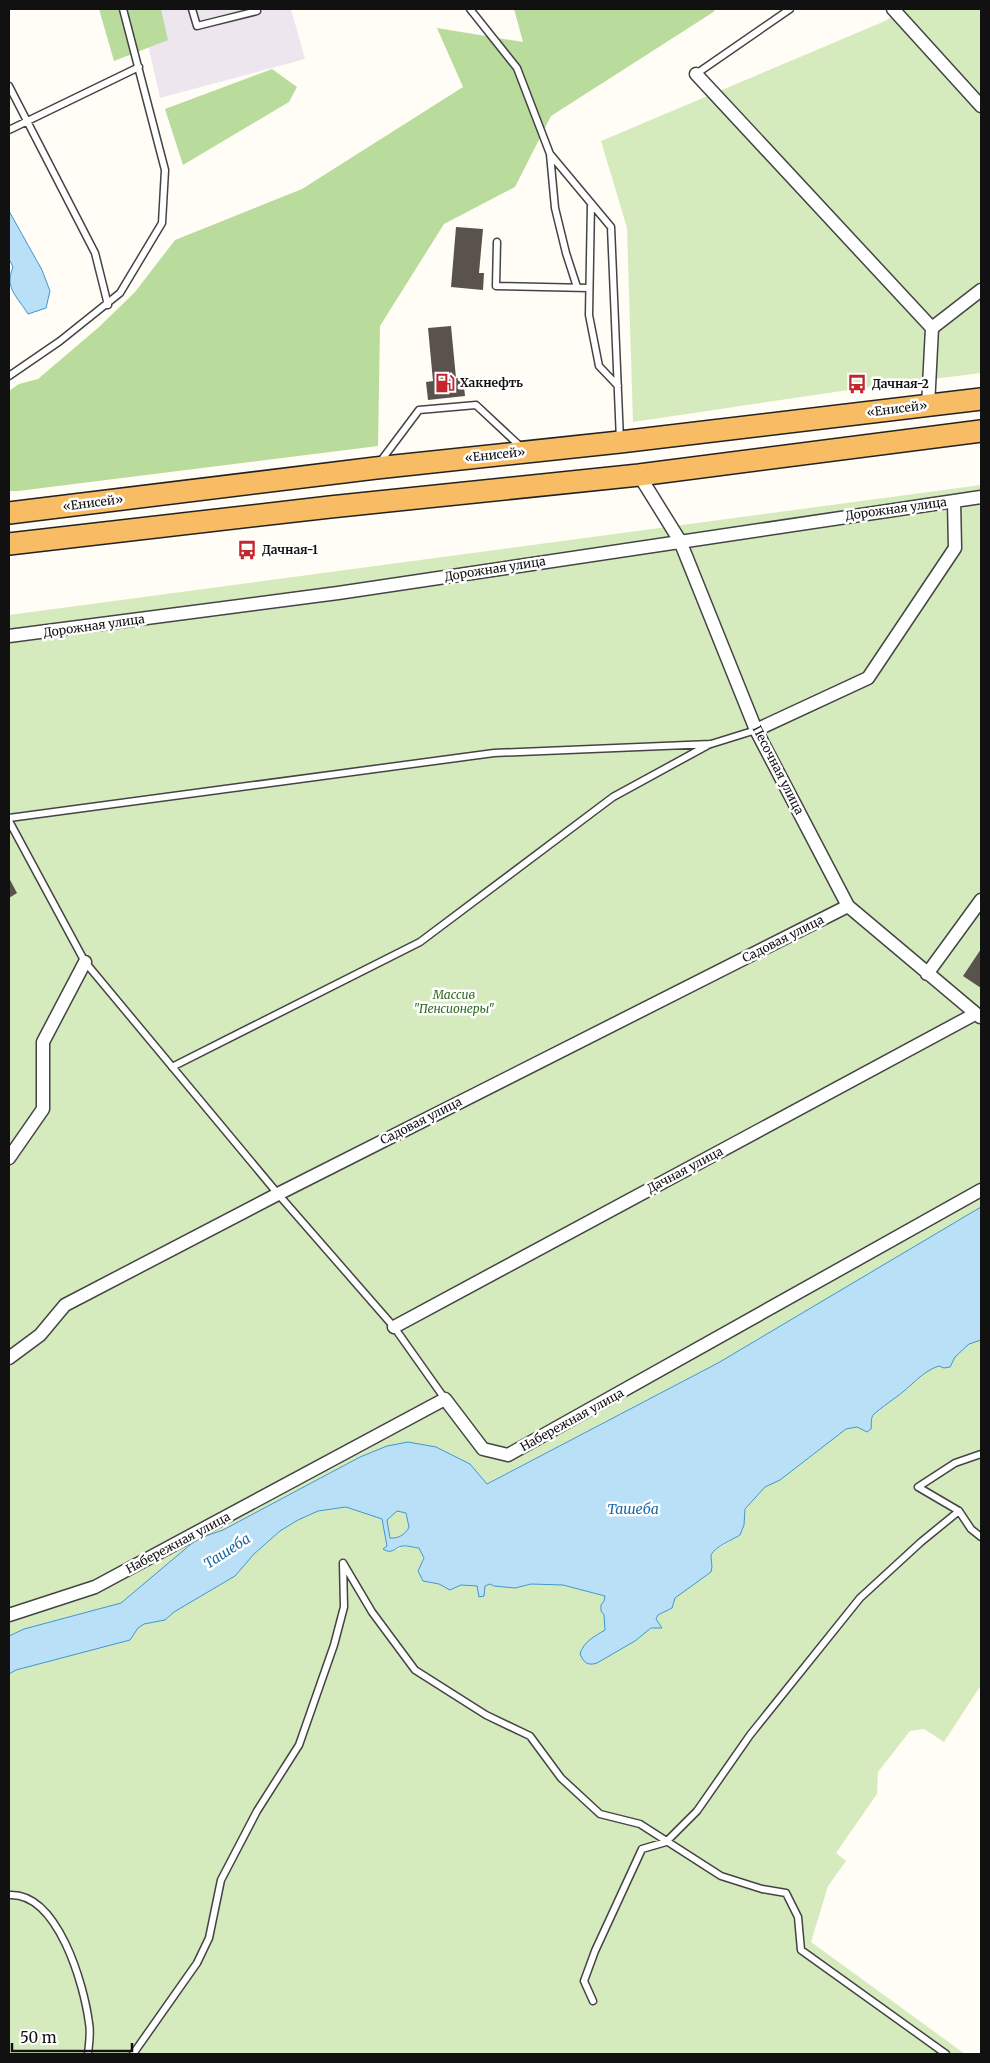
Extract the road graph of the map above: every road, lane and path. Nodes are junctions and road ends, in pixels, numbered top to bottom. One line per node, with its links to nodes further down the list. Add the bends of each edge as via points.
1 (123, 9): 7 (lane)
2 (192, 9): 3 (lane, via 197,26 257,12)
3 (256, 9)
4 (470, 9): 13 (lane, via 516,68)
5 (790, 9): 8 (lane)
6 (893, 9): 10 (street)
7 (139, 67): 11 (lane); 19 (lane, via 165,170 162,223 120,293)
8 (696, 74): 20 (street)
9 (9, 86): 11 (lane)
10 (981, 106)
11 (27, 121): 12 (lane); 19 (lane, via 95,253)
12 (9, 130)
13 (550, 154): 14 (lane); 16 (lane, via 555,208)
14 (591, 203): 17 (lane); 22 (lane, via 611,227)
15 (497, 242): 16 (lane, via 496,286)
16 (577, 288): 17 (lane)
17 (589, 288): 22 (lane, via 589,315 599,366)
18 (981, 290): 20 (street)
19 (108, 305): 21 (lane)
20 (932, 328): 24 (street)
21 (9, 376)
22 (618, 386): 26 (lane)
23 (981, 399): 24 (highway, «Енисей»)
24 (928, 406): 26 (highway, «Енисей»)
25 (981, 431): 29 (highway)
26 (620, 442): 27 (highway, «Енисей»)
27 (526, 452): 28 (highway, «Енисей»); 28 (lane, via 476,405 419,410)
28 (376, 468): 32 (highway, «Енисей»)
29 (639, 475): 33 (street, Песочная улица); 34 (highway)
30 (981, 497): 31 (street, Дорожная улица)
31 (954, 501): 33 (street, Дорожная улица); 36 (street, via 955,548 868,678)
32 (9, 513)
33 (680, 541): 35 (street, Дорожная улица, via 328,594); 36 (street, Песочная улица)
34 (9, 544)
35 (9, 636)
36 (756, 730): 37 (lane); 40 (street, Песочная улица)
37 (711, 744): 38 (lane, via 494,753); 44 (lane, via 613,797 420,942)
38 (9, 820): 41 (lane)
39 (981, 900): 42 (street)
40 (848, 906): 42 (street, Песочная улица); 47 (street, Садовая улица)
41 (85, 962): 44 (lane); 45 (street, via 43,1042 43,1109)
42 (927, 974): 43 (street, Песочная улица)
43 (978, 1016): 48 (street, Дачная улица)
44 (172, 1067): 47 (lane)
45 (9, 1158)
46 (981, 1190): 50 (street, Набережная улица, via 508,1455 483,1449)
47 (278, 1194): 48 (lane); 49 (street, Садовая улица, via 65,1305 40,1336)
48 (394, 1327): 50 (lane)
49 (9, 1358)
50 (446, 1399): 54 (street, Набережная улица, via 95,1587)
51 (981, 1454): 52 (lane, via 955,1464 918,1487)
52 (959, 1511): 53 (lane); 55 (lane, via 860,1598 750,1735 697,1811)
53 (981, 1537)
54 (9, 1615)
55 (666, 1842): 57 (lane, via 642,1849 595,1951 584,1981); 59 (lane, via 640,1824 600,1814 561,1778 530,1736 486,1715 415,1670 372,1612 343,1563 344,1607 299,1745 257,1811 222,1880 209,1938 196,1963); 60 (lane, via 721,1876 786,1893 798,1917 802,1950)
56 (9, 1896): 58 (lane, via 34,1902 62,1935 82,1984 90,2026)
57 (593, 2001)
58 (88, 2054)
59 (133, 2054)
60 (946, 2054)

